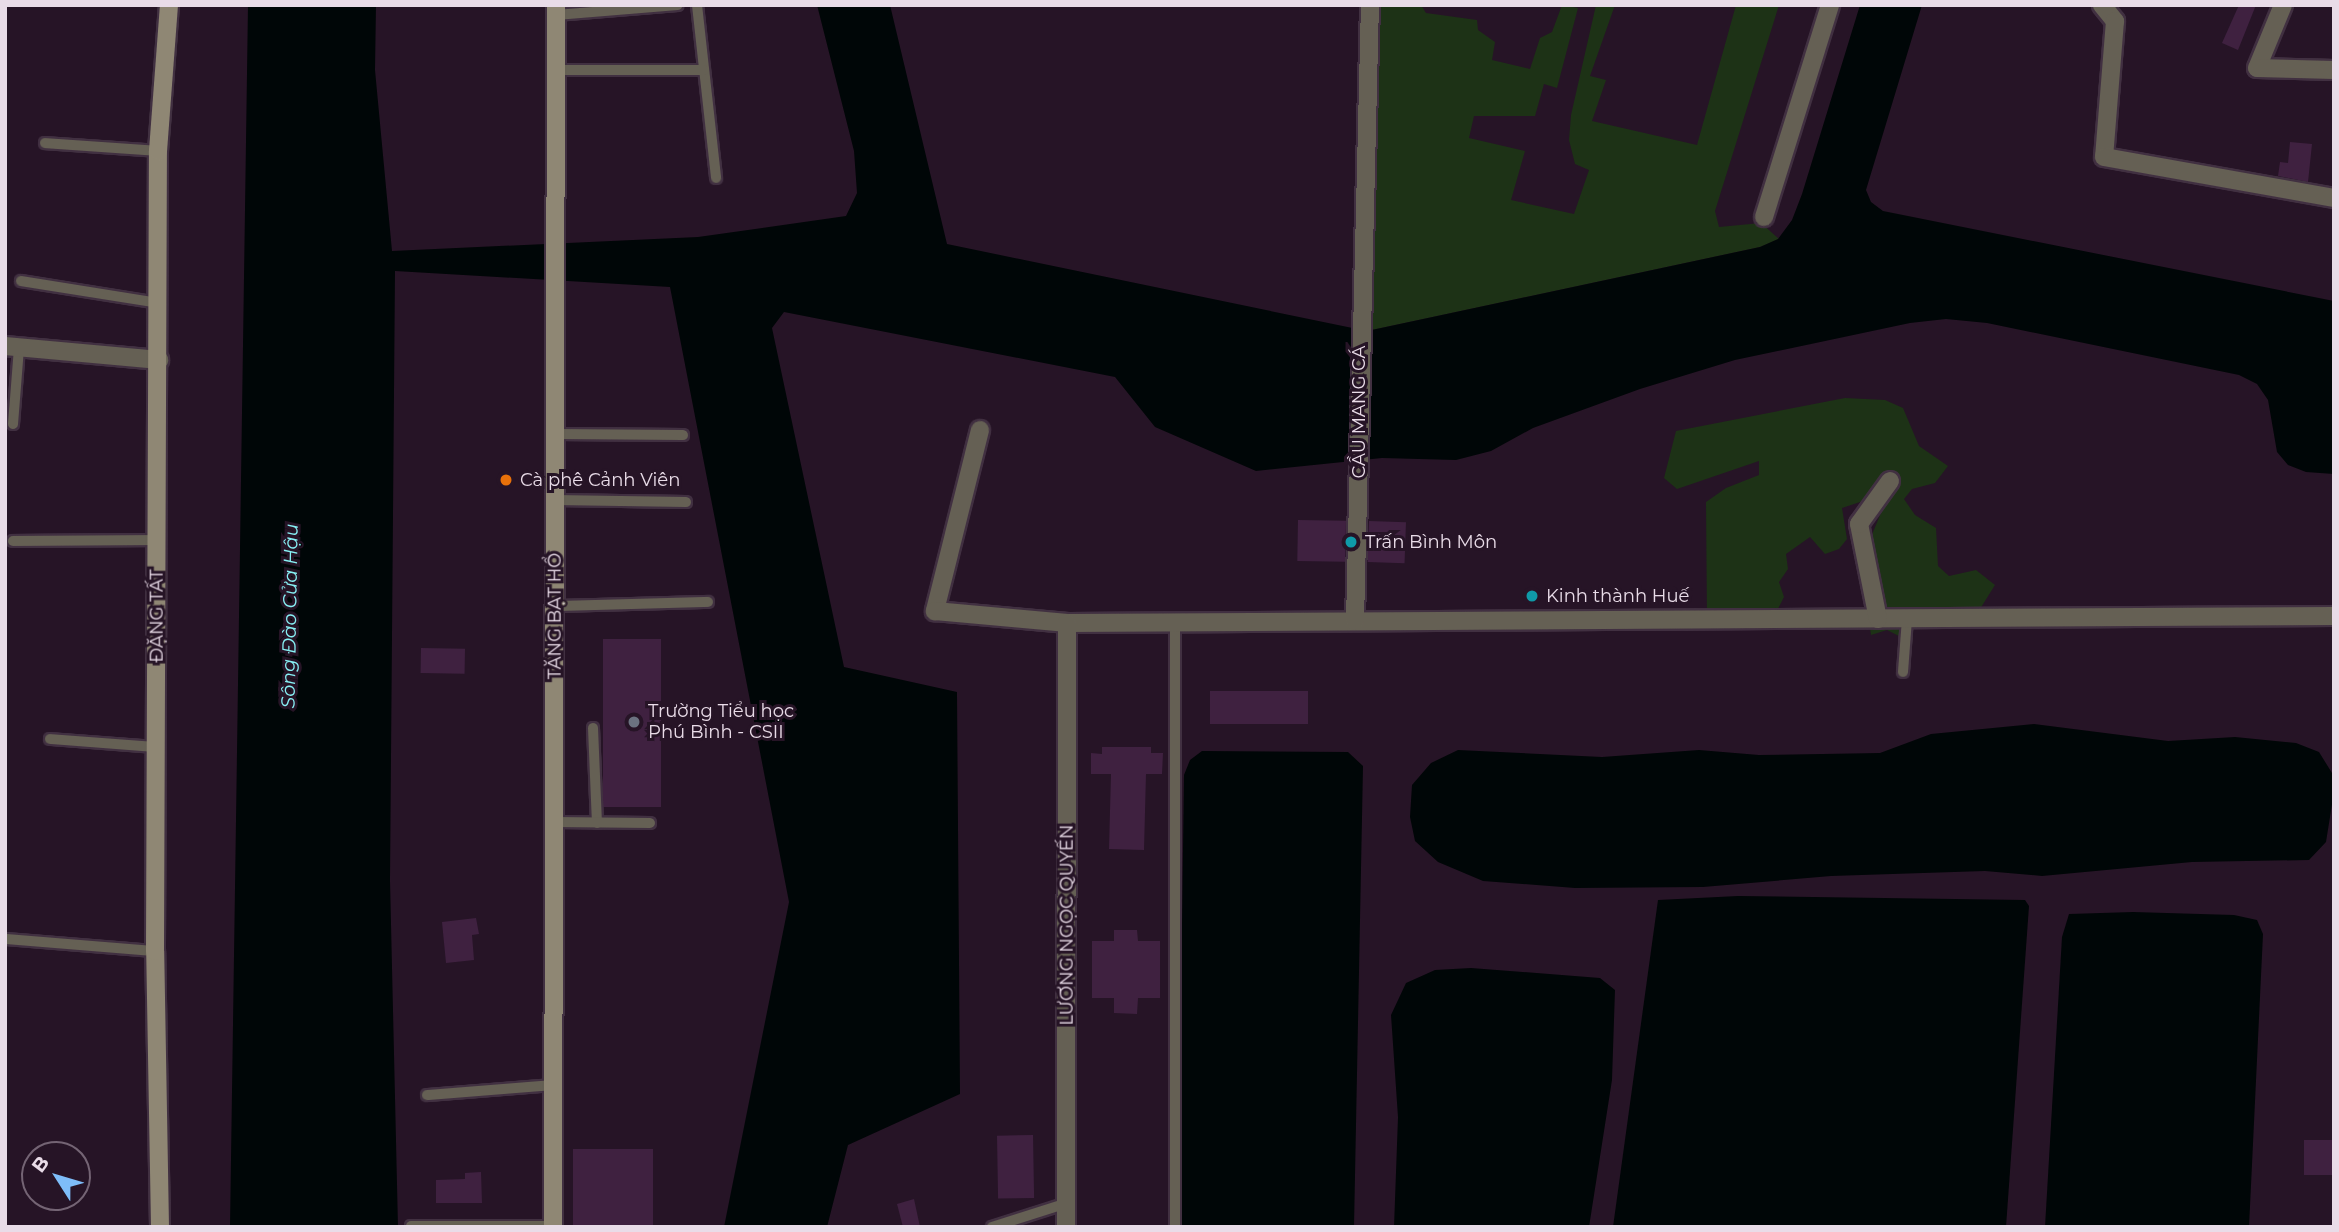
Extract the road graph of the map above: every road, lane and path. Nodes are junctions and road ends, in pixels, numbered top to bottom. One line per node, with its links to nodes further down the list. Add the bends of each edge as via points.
1 (169, 5): 13 (street, ĐẶNG TẤT)
2 (678, 5): 8 (lane)
3 (696, 5): 9 (lane)
4 (1370, 5): 35 (street, CẦU MANG CÁ)
5 (1830, 5): 16 (street)
6 (2102, 5): 15 (street, via 2115,21 2104,157)
7 (2283, 5): 10 (street, via 2257,68)
8 (556, 10): 11 (street, TĂNG BẠT HỔ)
9 (704, 69): 11 (lane); 14 (lane)
10 (2334, 70)
11 (556, 71): 23 (street, TĂNG BẠT HỔ)
12 (45, 143): 13 (lane)
13 (158, 151): 18 (street, ĐẶNG TẤT)
14 (716, 178)
15 (2334, 198)
16 (1764, 218)
17 (21, 281): 18 (lane)
18 (159, 303): 20 (street, ĐẶNG TẤT)
19 (12, 346): 20 (street); 21 (lane)
20 (159, 360): 28 (street, ĐẶNG TẤT)
21 (13, 424)
22 (980, 430): 36 (street, via 935,611)
23 (555, 434): 24 (lane); 26 (street, TĂNG BẠT HỔ)
24 (683, 435)
25 (1890, 481): 34 (street, via 1859,524)
26 (555, 500): 27 (lane); 31 (street, TĂNG BẠT HỔ)
27 (686, 502)
28 (157, 540): 29 (lane); 41 (street, ĐẶNG TẤT)
29 (13, 541)
30 (708, 602): 31 (lane)
31 (555, 606): 42 (street, TĂNG BẠT HỔ)
32 (2334, 616): 33 (street)
33 (1907, 618): 34 (street); 38 (lane)
34 (1878, 619): 35 (street)
35 (1355, 621): 37 (street)
36 (1067, 623): 37 (street); 49 (street, LƯƠNG NGỌC QUYẾN)
37 (1175, 623): 55 (lane)
38 (1903, 672)
39 (593, 728): 43 (lane)
40 (50, 739): 41 (lane)
41 (157, 747): 46 (street, ĐẶNG TẤT)
42 (555, 822): 43 (lane); 47 (street, TĂNG BẠT HỔ)
43 (597, 823): 44 (lane)
44 (650, 823)
45 (5, 939): 46 (lane)
46 (155, 951): 51 (street, ĐẶNG TẤT)
47 (555, 1085): 48 (lane); 50 (street, TĂNG BẠT HỔ)
48 (427, 1095)
49 (1067, 1203): 53 (lane); 54 (street, LƯƠNG NGỌC QUYẾN)
50 (553, 1226): 52 (lane)
51 (160, 1227)
52 (411, 1227)
53 (992, 1227)
54 (1066, 1227)
55 (1175, 1227)

